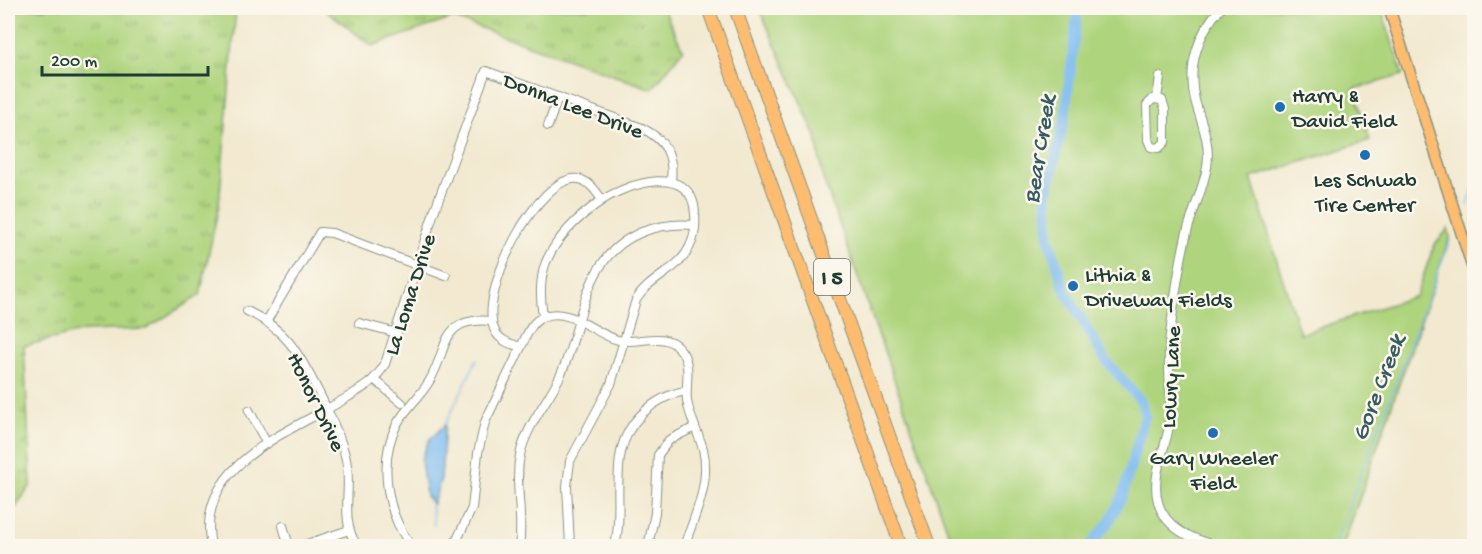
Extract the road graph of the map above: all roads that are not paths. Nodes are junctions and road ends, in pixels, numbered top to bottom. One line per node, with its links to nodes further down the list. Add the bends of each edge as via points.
1 (708, 8): 45 (highway, I 5)
2 (735, 8): 46 (highway, I 5)
3 (1221, 8): 47 (street, Lowry Lane, via 1203,35 1193,67 1194,94 1208,157 1187,232 1172,317 1170,418 1156,488 1161,511 1172,526 1190,538)
4 (1389, 8): 14 (main road)
5 (486, 71): 7 (street, Donna Lee Drive); 13 (street, La Loma Drive)
6 (1160, 77): 8 (street)
7 (558, 97): 9 (street); 10 (street, Donna Lee Drive, via 660,138 672,162)
8 (1158, 99): 8 (street, via 1150,102 1147,111 1148,145 1156,148 1165,142 1165,109)
9 (548, 126)
10 (671, 181): 11 (street, via 641,184); 12 (street, via 691,195)
11 (602, 200): 17 (street, via 564,234 550,253 541,280); 18 (street, via 590,185 578,179 565,181 528,216 498,272)
12 (695, 225): 20 (street, via 660,225 615,247 593,277); 23 (street, via 684,257 643,289 636,300)
13 (418, 264): 15 (street); 19 (street, via 320,232); 22 (street, La Loma Drive)
14 (1474, 272)
15 (446, 276)
16 (247, 311): 19 (street, Honor Drive)
17 (543, 316): 20 (street, via 560,314); 24 (street, via 532,325)
18 (492, 321): 24 (street, via 498,335); 38 (street, via 467,322 452,330 432,377 404,413 391,438 390,499 401,530)
19 (267, 322): 29 (street, Honor Drive, via 293,348)
20 (579, 322): 23 (street); 40 (street, via 561,374 530,424 522,445 518,475)
21 (359, 323): 22 (street)
22 (397, 333): 25 (street, La Loma Drive, via 389,356)
23 (624, 341): 26 (street, via 658,339 676,345 688,366); 41 (street, via 611,384 570,461)
24 (521, 347): 39 (street, via 485,422 472,508)
25 (374, 379): 27 (street); 29 (street, La Loma Drive)
26 (686, 391): 30 (street); 42 (street, via 651,405 624,437 617,472 620,512)
27 (402, 403)
28 (249, 410): 31 (street)
29 (326, 410): 31 (street, La Loma Drive); 33 (street, Honor Drive, via 347,463 346,514)
30 (695, 427): 43 (street, via 669,440 658,455 655,513); 44 (street, via 705,459 704,482)
31 (267, 444): 34 (street, La Loma Drive, via 240,462 222,484 210,516)
32 (283, 526): 35 (street)
33 (350, 530): 36 (street); 37 (street, Honor Drive)
34 (211, 546)
35 (289, 546)
36 (301, 546)
37 (357, 546)
38 (412, 546)
39 (454, 546)
40 (519, 546)
41 (570, 546)
42 (615, 546)
43 (648, 546)
44 (684, 546)
45 (901, 546)
46 (929, 546)
47 (1216, 546)

